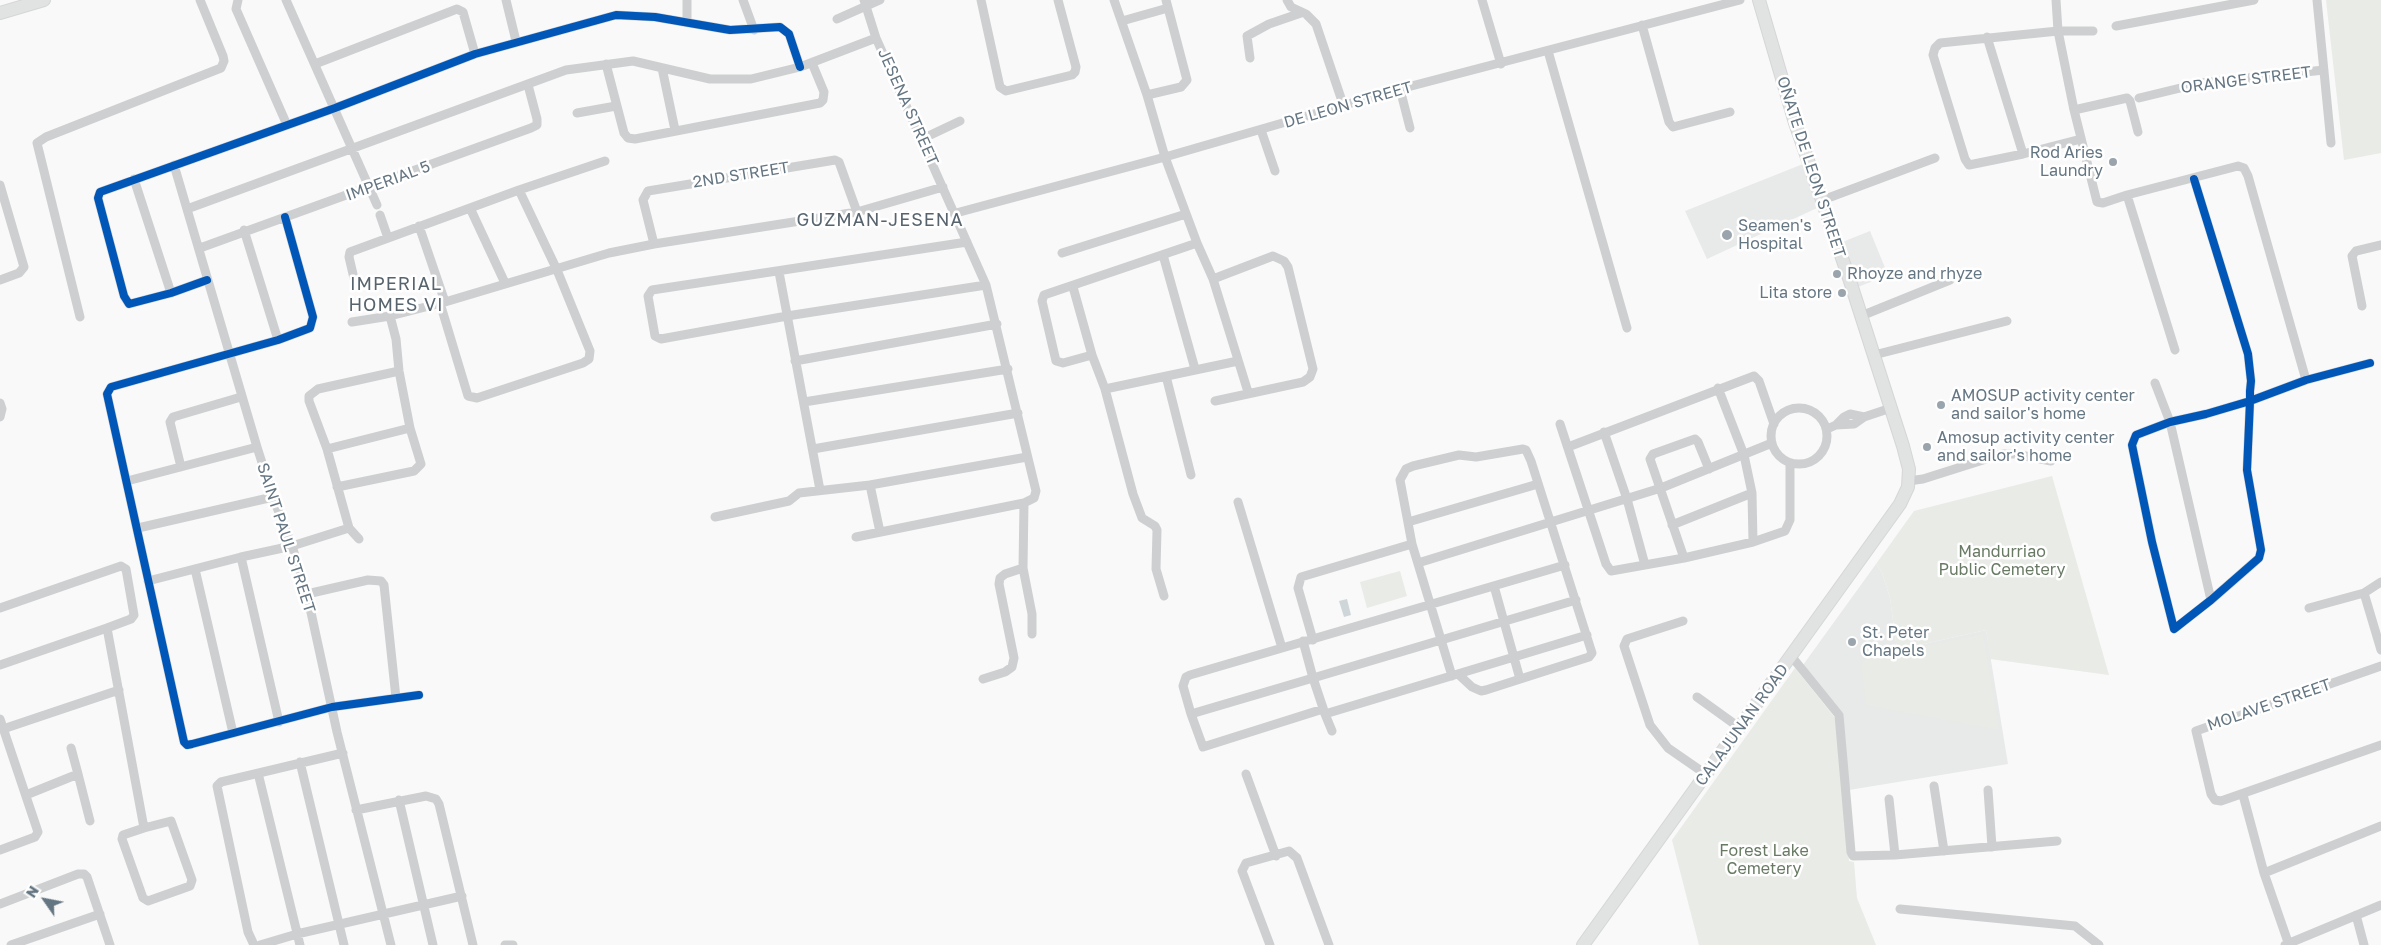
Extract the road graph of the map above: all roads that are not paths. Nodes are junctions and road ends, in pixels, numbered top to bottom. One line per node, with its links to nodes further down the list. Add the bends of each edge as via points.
1 (44, 0): 21 (main road)
2 (200, 0): 113 (street, via 224,60 221,68 46,137 37,144)
3 (238, 0): 55 (street, via 236,9)
4 (286, 0): 38 (street)
5 (506, 0): 33 (street)
6 (687, 0): 24 (street)
7 (743, 0): 28 (street)
8 (880, 0): 19 (street)
9 (981, 0): 10 (street, via 1000,87 1006,91 1076,72)
10 (1058, 0)
11 (1114, 0): 25 (street)
12 (1287, 0): 22 (street)
13 (1482, 0): 40 (street)
14 (1740, 0): 26 (street, DE LEON STREET)
15 (1758, 0): 77 (main road, OÑATE DE LEON STREET)
16 (2056, 0): 29 (street)
17 (2254, 0): 27 (street)
18 (2317, 0): 43 (street)
19 (866, 3): 23 (street); 32 (street, JESENA STREET)
20 (1167, 4): 25 (street); 46 (street, via 1186,82 1181,87)
21 (0, 13)
22 (1301, 13): 36 (street, via 1247,36); 49 (street, via 1316,24)
23 (837, 19)
24 (687, 22): 28 (street, via 730,30); 33 (street, via 655,16 616,15)
25 (1122, 22): 46 (street)
26 (1642, 25): 34 (street, DE LEON STREET); 52 (street, via 1673,127)
27 (2116, 26)
28 (754, 30): 41 (street, via 785,29)
29 (2058, 30): 30 (street); 31 (street); 51 (street)
30 (2093, 31)
31 (1987, 37): 64 (street); 64 (street, via 1940,43 1935,48 1934,54 1965,159 1970,165 1975,165)
32 (876, 38): 37 (street); 60 (street, JESENA STREET)
33 (516, 41): 35 (street)
34 (1548, 51): 40 (street, DE LEON STREET); 117 (street)
35 (475, 54): 38 (street, via 463,12 457,9); 50 (street)
36 (1250, 58)
37 (812, 63): 41 (street); 57 (street, via 824,92 820,103)
38 (315, 64): 50 (street)
39 (606, 64): 42 (street, via 633,62); 44 (street, via 566,70); 48 (street)
40 (1502, 64): 45 (street, DE LEON STREET)
41 (800, 67): 42 (street, via 751,79 710,79)
42 (662, 68): 57 (street)
43 (2324, 70): 47 (street, ORANGE STREET, via 2200,83); 62 (street)
44 (528, 85): 63 (street); 74 (street, IMPERIAL 5, via 537,125)
45 (1400, 90): 49 (street, DE LEON STREET); 56 (street)
46 (1147, 95): 65 (street)
47 (2139, 98)
48 (616, 106): 53 (street); 57 (street, via 628,138)
49 (1344, 107): 58 (street, DE LEON STREET)
50 (335, 108): 55 (street); 63 (street)
51 (2074, 110): 59 (street, via 2127,98); 61 (street)
52 (1730, 112)
53 (577, 113)
54 (960, 121): 60 (street)
55 (287, 125): 68 (street)
56 (1410, 128)
57 (675, 130)
58 (1260, 130): 65 (street, DE LEON STREET); 69 (street)
59 (2138, 132)
60 (922, 139): 73 (street, JESENA STREET)
61 (2081, 139): 64 (street); 76 (street, via 2097,202)
62 (2331, 143)
63 (353, 149): 74 (street); 81 (street)
64 (2023, 154)
65 (1165, 157): 83 (street, DE LEON STREET); 84 (street)
66 (1935, 158): 77 (street)
67 (605, 161): 75 (street)
68 (174, 165): 70 (street); 81 (street, SAINT PAUL STREET)
69 (1275, 172)
70 (134, 179): 107 (street); 107 (street, via 102,190 98,198 124,296 132,304)
71 (2194, 179): 76 (street); 130 (street, via 2238,166 2244,168); 137 (street, via 2248,354)
72 (0, 185): 78 (street)
73 (944, 186): 82 (street); 83 (street, JESENA STREET)
74 (370, 188): 79 (street); 86 (street, IMPERIAL 5)
75 (519, 190): 80 (street); 97 (street)
76 (2127, 195): 119 (street)
77 (1820, 201): 112 (main road, OÑATE DE LEON STREET)
78 (2, 204): 100 (street, via 24,267 19,273)
79 (377, 205)
80 (470, 208): 87 (street); 103 (street)
81 (187, 209): 94 (street, SAINT PAUL STREET)
82 (857, 212): 92 (street); 92 (street, 2ND STREET, via 839,162 817,162 648,191 642,200)
83 (956, 213): 90 (street, JESENA STREET)
84 (1186, 214): 91 (street); 95 (street)
85 (380, 215): 89 (street)
86 (285, 217): 88 (street, IMPERIAL 5); 118 (street, via 313,321 310,328)
87 (419, 226): 89 (street); 108 (street)
88 (244, 230): 94 (street, IMPERIAL 5); 118 (street)
89 (388, 238): 106 (street, via 349,253)
90 (967, 242): 98 (street); 104 (street, JESENA STREET)
91 (1197, 243): 96 (street); 99 (street)
92 (654, 244): 97 (street, via 609,253)
93 (2381, 245): 109 (street, via 2353,253)
94 (200, 248): 101 (street, SAINT PAUL STREET)
95 (1062, 253)
96 (1163, 255): 105 (street); 127 (street)
97 (557, 270): 103 (street); 108 (street, via 590,351 589,359 477,398 468,396)
98 (778, 272): 111 (street); 111 (street, via 652,290 648,296 655,336 661,339)
99 (1212, 279): 124 (street); 134 (street, via 1273,256 1288,267 1314,369 1303,382)
100 (0, 280)
101 (207, 280): 107 (street); 120 (street, SAINT PAUL STREET)
102 (1950, 280): 112 (street)
103 (505, 283): 108 (street)
104 (986, 285): 111 (street); 116 (street, JESENA STREET)
105 (1073, 286): 121 (street); 121 (street, via 1043,297 1056,361 1063,363)
106 (356, 287)
107 (171, 293)
108 (442, 303): 110 (street)
109 (2362, 306)
110 (390, 316): 114 (street); 128 (street)
111 (787, 316): 123 (street)
112 (1861, 316): 122 (main road, OÑATE DE LEON STREET)
113 (80, 317)
114 (352, 322)
115 (2007, 322): 122 (street)
116 (997, 324): 123 (street); 126 (street, JESENA STREET)
117 (1627, 328)
118 (278, 340): 120 (street)
119 (2176, 350)
120 (229, 354): 135 (street, SAINT PAUL STREET); 161 (street, via 109,389 107,396)
121 (1092, 355): 132 (street)
122 (1874, 355): 140 (main road, OÑATE DE LEON STREET)
123 (795, 361): 138 (street)
124 (1238, 361): 127 (street); 134 (street)
125 (2370, 363): 130 (street)
126 (1008, 369): 138 (street); 141 (street, JESENA STREET)
127 (1195, 369): 129 (street)
128 (399, 370): 146 (street); 153 (street, via 311,393 309,401)
129 (1166, 376): 132 (street); 160 (street)
130 (2306, 380): 137 (street)
131 (2155, 383): 143 (street)
132 (1105, 388): 199 (street, via 1141,514 1157,530 1156,569)
133 (1718, 388): 145 (street, via 1757,378); 148 (street); 154 (street)
134 (1248, 392): 136 (street)
135 (242, 397): 150 (street, SAINT PAUL STREET); 158 (street, via 173,417 170,422)
136 (1215, 401)
137 (2250, 401): 143 (street); 201 (street, via 2248,470 2261,554)
138 (804, 402): 152 (street)
139 (0, 403): 142 (street)
140 (1891, 408): 147 (street, via 1864,417 1850,414); 162 (main road, OÑATE DE LEON STREET, via 1909,469)
141 (1018, 413): 152 (street); 155 (street, JESENA STREET)
142 (0, 417)
143 (2170, 422): 201 (street); 201 (street, via 2136,436 2132,445 2174,629)
144 (1560, 424): 151 (street)
145 (1774, 424): 147 (street, via 1780,416 1798,408 1816,414); 149 (street)
146 (410, 428): 153 (street); 165 (street, via 421,460 417,470)
147 (1827, 429): 157 (street, via 1821,455 1806,463)
148 (1604, 432): 151 (street); 170 (street)
149 (1772, 443): 154 (street); 157 (street, via 1782,458)
150 (257, 447): 158 (street); 169 (street, SAINT PAUL STREET)
151 (1568, 447): 174 (street)
152 (813, 448): 167 (street)
153 (327, 449): 165 (street)
154 (1744, 455): 159 (street); 168 (street)
155 (1027, 458): 164 (street); 172 (street, JESENA STREET, via 1036,491 1034,498)
156 (2051, 460): 162 (street, via 2002,454)
157 (1790, 463): 184 (street, via 1789,527)
158 (181, 466): 161 (street)
159 (1709, 469): 166 (street); 166 (street, via 1694,439 1653,454 1650,459)
160 (1191, 475)
161 (127, 481): 179 (street)
162 (1908, 481): 173 (main road, OÑATE DE LEON STREET)
163 (1538, 484): 176 (street); 176 (street, via 1529,454 1523,449 1476,457 1459,455 1413,466 1406,469 1400,480); 177 (street)
164 (870, 485): 167 (street); 181 (street)
165 (337, 488): 180 (street)
166 (1661, 488): 170 (street); 178 (street)
167 (820, 490): 175 (street, via 800,493 789,501)
168 (1752, 492): 178 (street); 184 (street)
169 (273, 497): 179 (street); 186 (street, SAINT PAUL STREET)
170 (1627, 499): 174 (street); 191 (street)
171 (1238, 502): 213 (street)
172 (1024, 503): 181 (street); 192 (street)
173 (1900, 504): 216 (main road, CALAJUNAN ROAD)
174 (1589, 511): 177 (street); 191 (street, via 1608,569 1616,571)
175 (715, 517)
176 (1408, 522): 185 (street)
177 (1552, 523): 189 (street); 190 (street)
178 (1672, 524): 188 (street)
179 (138, 528): 194 (street)
180 (349, 528): 183 (street); 186 (street)
181 (880, 532): 182 (street)
182 (856, 537)
183 (359, 539)
184 (1754, 542): 188 (street)
185 (1412, 544): 189 (street); 210 (street, via 1301,577 1298,588)
186 (292, 546): 187 (street); 198 (street, SAINT PAUL STREET)
187 (241, 557): 193 (street); 231 (street)
188 (1684, 558): 191 (street)
189 (1418, 563): 202 (street)
190 (1565, 565): 196 (street); 200 (street)
191 (1645, 565)
192 (1023, 568): 208 (street, via 1032,614); 220 (street, via 1005,574 999,584 1014,658 1012,667)
193 (196, 569): 194 (street); 235 (street)
194 (148, 581): 235 (street, via 184,742 187,745)
195 (2381, 582): 197 (street)
196 (1494, 586): 202 (street); 206 (street)
197 (2364, 593): 204 (street); 214 (street)
198 (306, 594): 226 (street, via 368,580 384,584); 227 (street, SAINT PAUL STREET)
199 (1164, 596)
200 (1576, 600): 206 (street); 209 (street)
201 (2211, 600)
202 (1430, 606): 210 (street); 212 (street)
203 (0, 608): 207 (street, via 123,566 127,571 134,615 132,619)
204 (2309, 608)
205 (1682, 621): 243 (street, via 1627,639 1624,646 1650,725 1668,748)
206 (1504, 622): 212 (street); 215 (street)
207 (106, 628): 217 (street); 223 (street)
208 (1032, 634)
209 (1586, 635): 215 (street); 222 (street, via 1592,653 1589,657)
210 (1313, 640): 211 (street)
211 (1303, 641): 213 (street); 221 (street)
212 (1441, 641): 219 (street); 221 (street)
213 (1282, 648): 229 (street, via 1186,677 1183,686)
214 (2381, 650)
215 (1513, 656): 219 (street); 222 (street)
216 (1792, 657): 232 (main road, CALAJUNAN ROAD); 258 (street, via 1839,715 1852,854 1856,857)
217 (0, 665)
218 (2381, 666): 247 (street, MOLAVE STREET, via 2198,729 2196,738 2215,800)
219 (1455, 674): 222 (street, via 1481,691); 228 (street)
220 (983, 678)
221 (1312, 678): 228 (street); 229 (street)
222 (1520, 679)
223 (119, 690): 233 (street); 253 (street)
224 (419, 695): 226 (street)
225 (1697, 697): 232 (street)
226 (396, 698): 227 (street)
227 (332, 707): 231 (street); 238 (street, SAINT PAUL STREET)
228 (1324, 712): 229 (street, via 1203,746); 234 (street)
229 (1191, 714)
230 (0, 719): 233 (street)
231 (279, 722): 235 (street)
232 (1740, 728): 243 (main road, CALAJUNAN ROAD)
233 (4, 729): 246 (street)
234 (1332, 731)
235 (233, 733)
236 (2381, 745): 247 (street)
237 (70, 748): 241 (street)
238 (343, 753): 239 (street); 250 (street, SAINT PAUL STREET)
239 (300, 762): 240 (street); 269 (street)
240 (258, 773): 270 (street); 274 (street, via 221,782 217,786 248,932)
241 (78, 774): 246 (street); 251 (street)
242 (1246, 774): 259 (street)
243 (1707, 775): 285 (main road, CALAJUNAN ROAD)
244 (1934, 786): 257 (street)
245 (1988, 790): 255 (street)
246 (26, 795): 256 (street, via 38,832 34,837)
247 (2243, 795): 260 (street)
248 (399, 800): 250 (street); 261 (street, via 426,796 436,799); 263 (street)
249 (1889, 800): 258 (street)
250 (356, 810): 267 (street, SAINT PAUL STREET)
251 (90, 821)
252 (2381, 826): 260 (street)
253 (144, 828): 253 (street, via 171,820 192,880 190,886 148,901 142,898 122,839 123,835)
254 (2057, 841): 255 (street)
255 (1992, 847): 257 (street)
256 (0, 850)
257 (1944, 851): 258 (street)
258 (1895, 855)
259 (1276, 856): 283 (street, via 1246,864 1242,872); 284 (street, via 1289,851 1297,858)
260 (2264, 873): 271 (street)
261 (462, 896): 263 (street); 280 (street)
262 (0, 904): 266 (street, via 84,874)
263 (423, 905): 267 (street); 279 (street)
264 (2381, 905): 268 (street)
265 (1900, 909): 286 (street, via 2075,926)
266 (100, 914): 272 (street); 273 (street)
267 (384, 914): 269 (street); 278 (street, SAINT PAUL STREET)
268 (2356, 915): 271 (street); 287 (street)
269 (340, 925): 270 (street); 277 (street)
270 (297, 934): 275 (street); 276 (street)
271 (2288, 944)
272 (11, 945)
273 (110, 945)
274 (254, 945)
275 (260, 945)
276 (300, 945)
277 (344, 945)
278 (392, 945)
279 (433, 945)
280 (473, 945)
281 (504, 945): 282 (street)
282 (513, 945)
283 (1270, 945)
284 (1329, 945)
285 (1583, 945)
286 (2099, 945)
287 (2364, 945)

